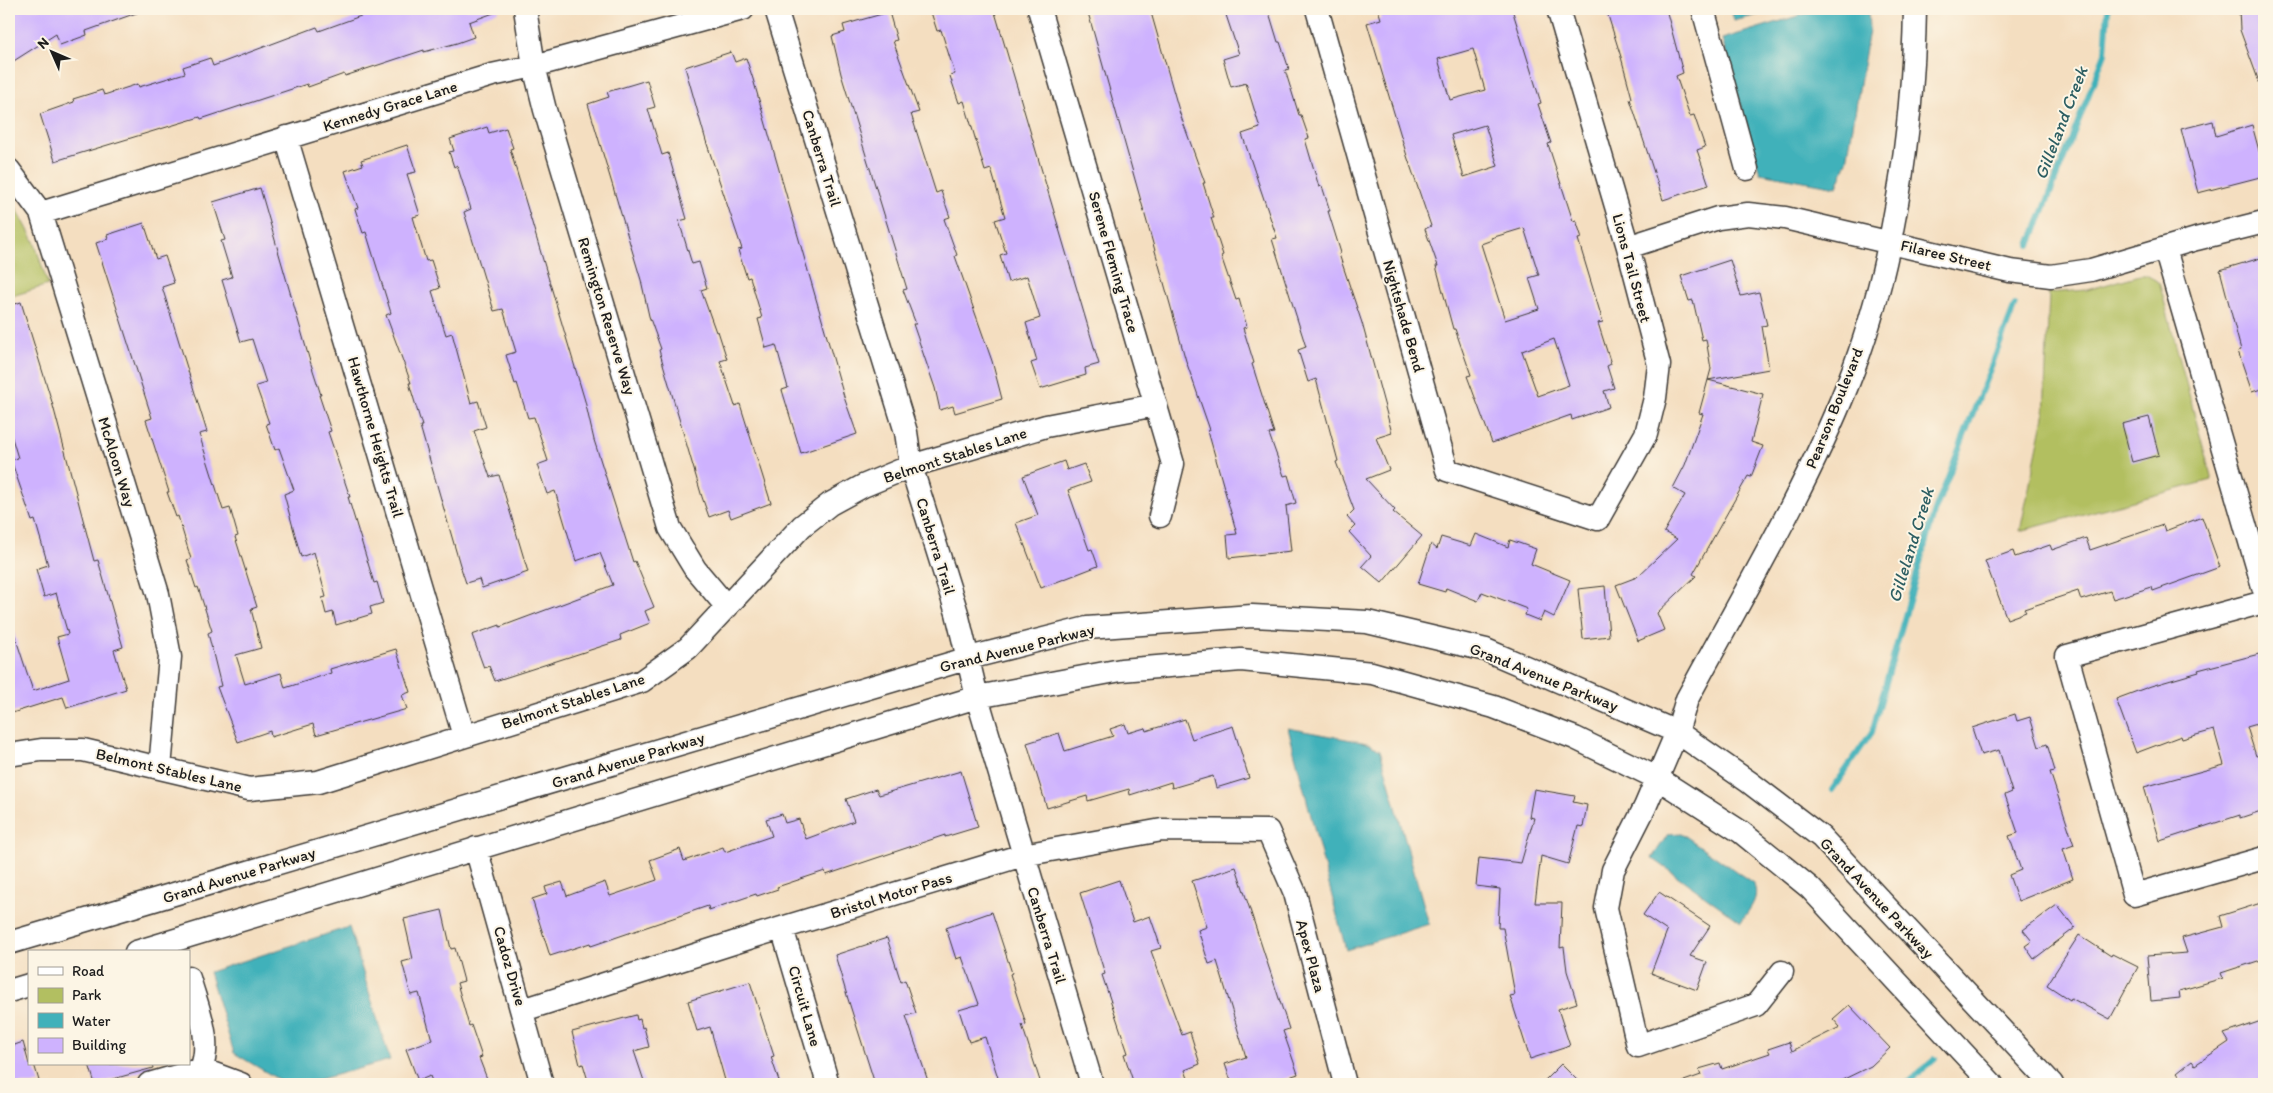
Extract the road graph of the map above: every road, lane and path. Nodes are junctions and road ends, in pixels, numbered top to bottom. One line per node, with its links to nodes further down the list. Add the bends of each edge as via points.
1 (525, 9): 9 (street, Remington Reserve Way)
2 (743, 9): 9 (street, Kennedy Grace Lane)
3 (776, 9): 19 (street, Canberra Trail, via 906,432)
4 (1038, 9): 18 (street, Serene Fleming Trace)
5 (1317, 9): 21 (street, Nightshade Bend, via 1447,470)
6 (1558, 9): 16 (street, Lions Tail Street)
7 (1703, 9): 11 (street)
8 (1915, 9): 15 (street, Pearson Boulevard, via 1914,69 1906,148)
9 (534, 66): 10 (street, Kennedy Grace Lane, via 492,75); 24 (street, Remington Reserve Way, via 670,528 695,569)
10 (286, 137): 13 (street, Kennedy Grace Lane); 28 (street, Hawthorne Heights Trail)
11 (1747, 169)
12 (9, 170): 13 (street, McAloon Way)
13 (41, 213): 30 (street, McAloon Way, via 158,594 170,657)
14 (2264, 222): 17 (street, Filaree Street)
15 (1888, 242): 16 (street, Filaree Street, via 1785,218 1748,214 1718,218); 17 (street, Filaree Street, via 2010,271 2051,276 2091,270); 27 (street, Pearson Boulevard, via 1872,309 1847,385 1813,462 1687,699)
16 (1628, 247): 21 (street, Lions Tail Street, via 1659,365 1646,434)
17 (2165, 249): 22 (street)
18 (1156, 405): 19 (street, Belmont Stables Lane, via 1046,426); 20 (street, Serene Fleming Trace, via 1173,464)
19 (911, 466): 24 (street, Belmont Stables Lane, via 830,504 802,526); 25 (street, Canberra Trail)
20 (1160, 516)
21 (1598, 520)
22 (2264, 590)
23 (2264, 602): 35 (street, via 2067,656 2134,895)
24 (726, 607): 28 (street, Belmont Stables Lane, via 688,648 642,681)
25 (969, 658): 26 (street, Canberra Trail); 27 (street, Grand Avenue Parkway, via 1087,628 1252,616 1367,622 1486,650); 37 (street, Grand Avenue Parkway)
26 (977, 697): 31 (street, via 1121,670 1241,660 1372,673 1494,707 1575,738); 33 (street); 34 (street, Canberra Trail)
27 (1677, 732): 31 (street, Pearson Boulevard); 53 (street, Grand Avenue Parkway, via 1822,838)
28 (464, 736): 30 (street, Belmont Stables Lane, via 318,782 249,789)
29 (9, 754): 30 (street, Belmont Stables Lane, via 83,750)
30 (160, 768)
31 (1657, 778): 40 (street, Pearson Boulevard, via 1613,870 1606,908 1638,1046 1756,1005); 52 (street, via 1741,832 1810,888)
32 (1268, 831): 34 (street, Bristol Motor Pass, via 1162,830); 51 (street, Apex Plaza, via 1295,893)
33 (476, 848): 38 (street); 44 (street, Cadoz Drive)
34 (1023, 856): 36 (street, Bristol Motor Pass); 50 (street, Canberra Trail)
35 (2264, 858)
36 (782, 928): 44 (street, Bristol Motor Pass); 49 (street, Circuit Lane)
37 (9, 944)
38 (180, 945): 39 (street)
39 (149, 950)
40 (1782, 972)
41 (190, 982): 45 (street, via 207,1042)
42 (28, 985): 43 (street)
43 (9, 991)
44 (523, 1010): 48 (street, Cadoz Drive)
45 (201, 1069): 46 (street); 47 (street)
46 (149, 1084)
47 (241, 1084)
48 (542, 1084)
49 (828, 1084)
50 (1092, 1084)
51 (1345, 1084)
52 (1992, 1084)
53 (2052, 1084)

